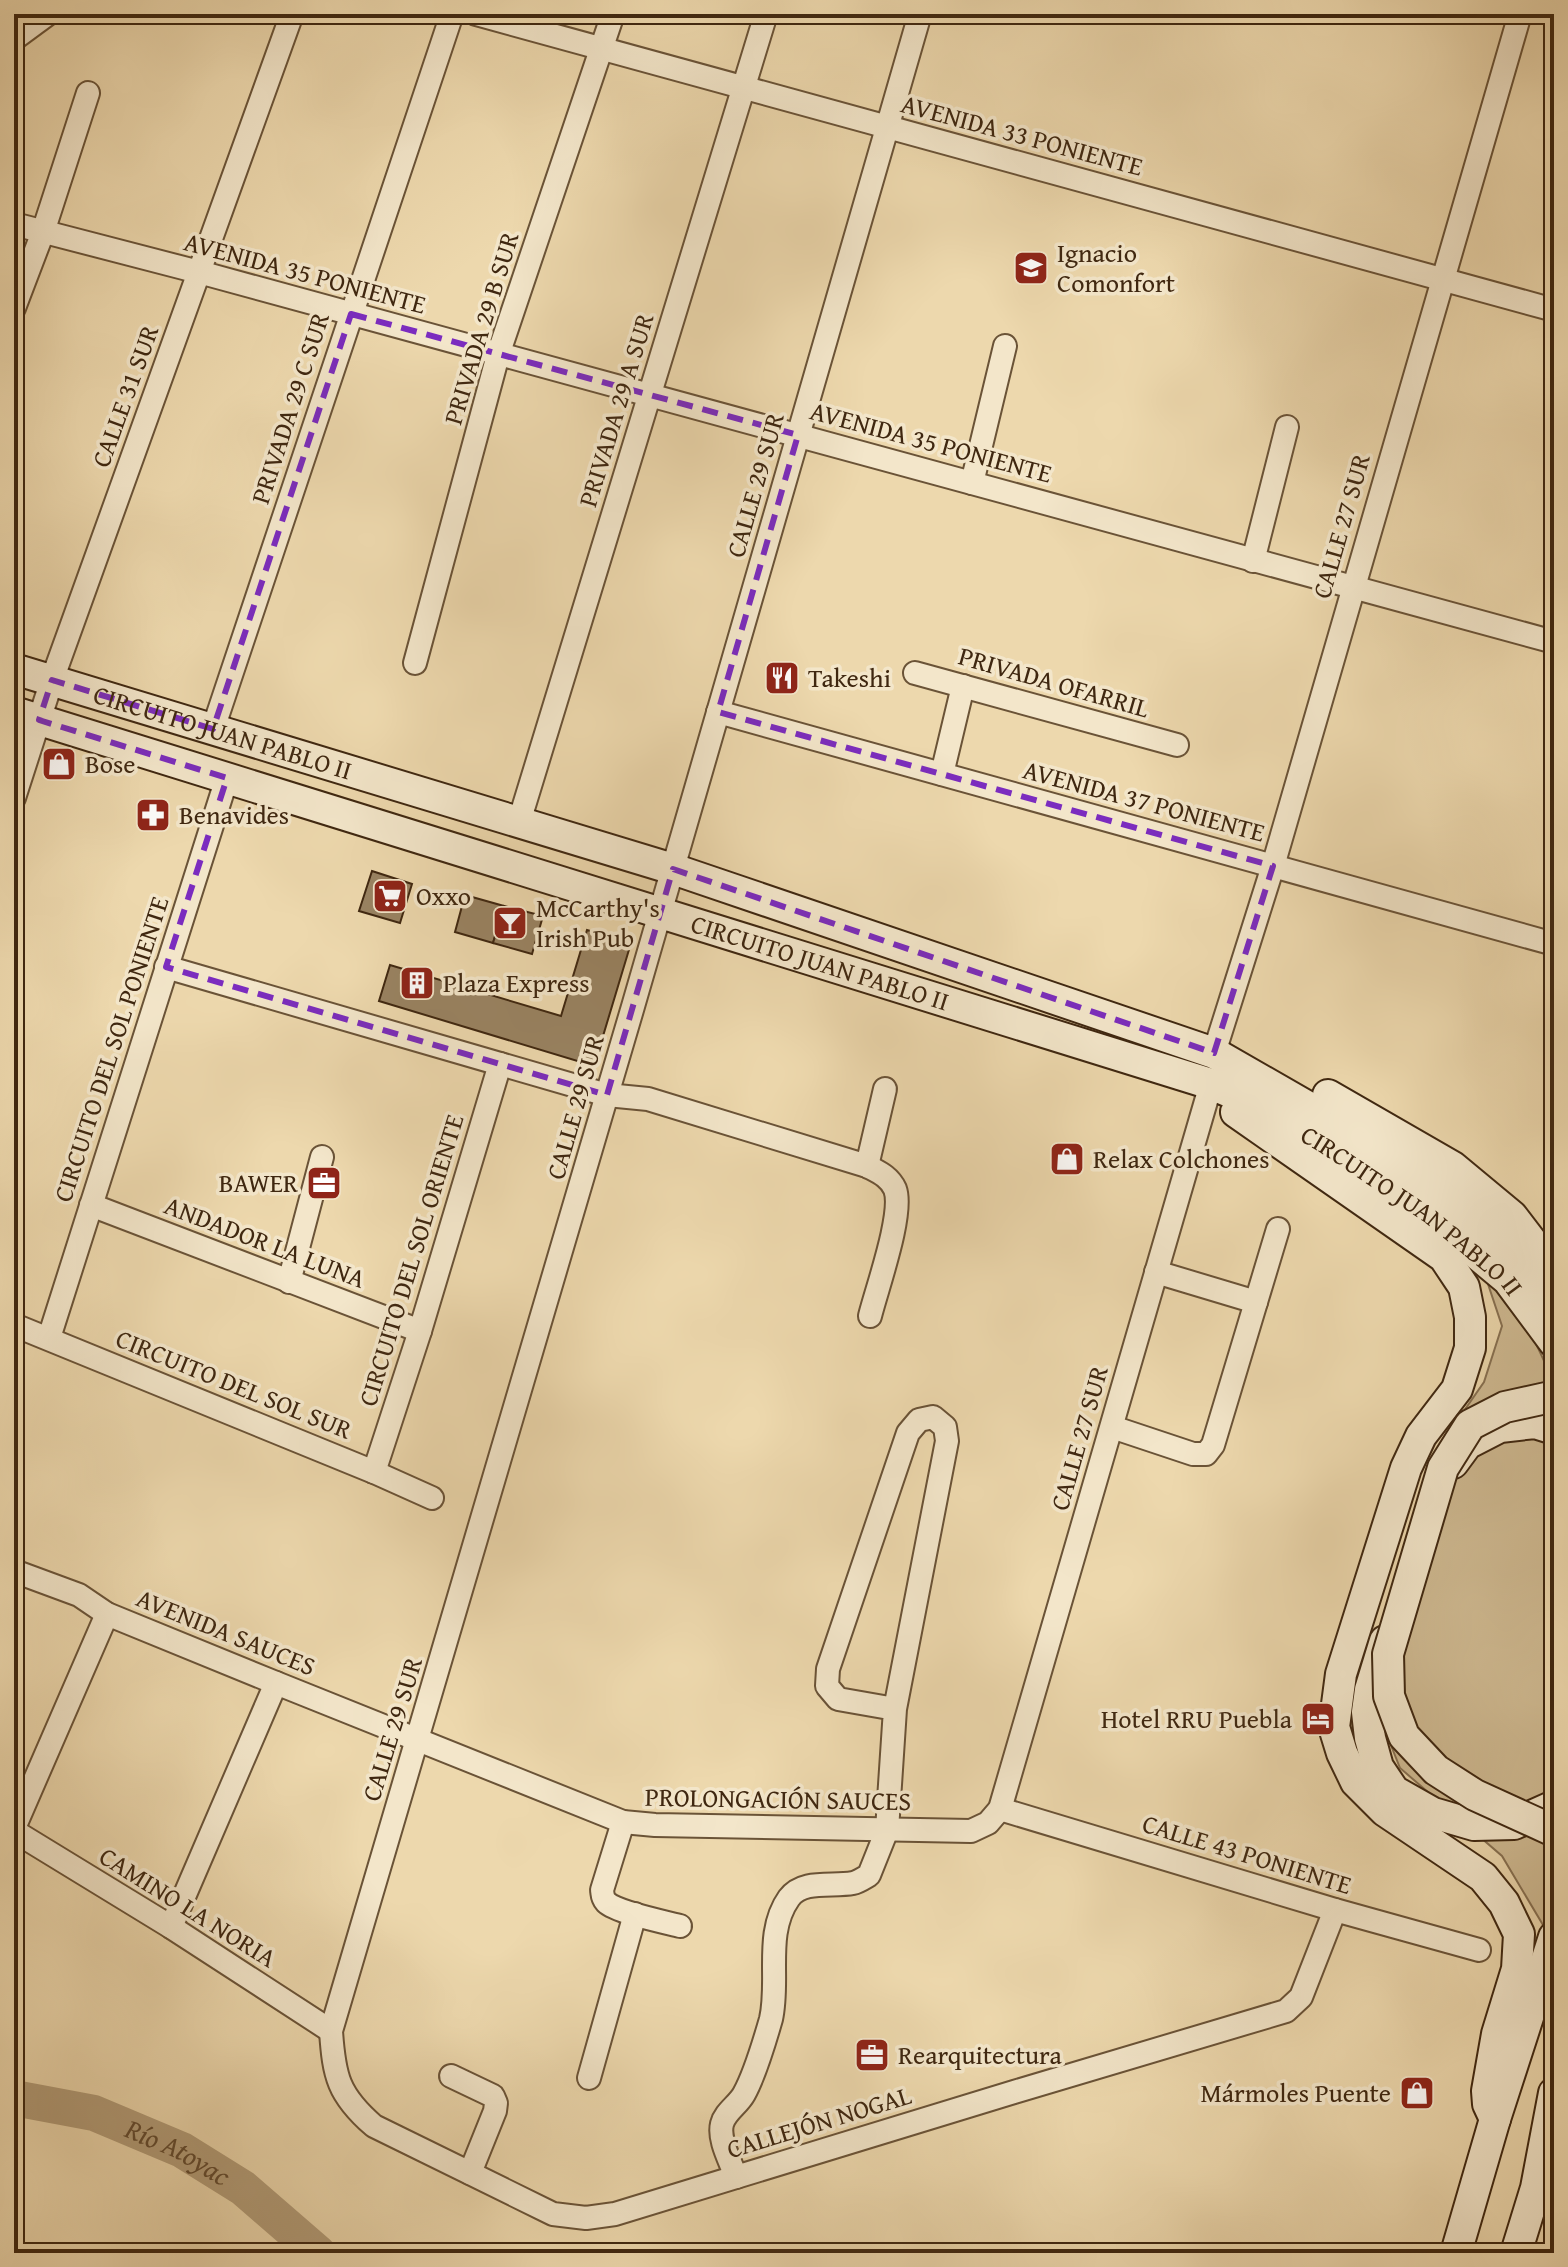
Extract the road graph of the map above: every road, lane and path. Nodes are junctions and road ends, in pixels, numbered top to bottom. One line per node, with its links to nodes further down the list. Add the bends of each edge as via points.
1 (48, 14): 9 (street)
2 (292, 14): 16 (street, CALLE 31 SUR)
3 (452, 14): 20 (street, PRIVADA 29 C SUR)
4 (476, 14): 10 (street, AVENIDA 33 PONIENTE)
5 (613, 14): 10 (street, PRIVADA 29 B SUR)
6 (766, 14): 11 (street, PRIVADA 29 A SUR)
7 (920, 14): 13 (street, CALLE 29 SUR)
8 (1520, 14): 17 (street, CALLE 27 SUR)
9 (17, 33)
10 (603, 49): 11 (street, AVENIDA 33 PONIENTE); 22 (street, PRIVADA 29 B SUR)
11 (744, 88): 13 (street, AVENIDA 33 PONIENTE); 23 (street, PRIVADA 29 A SUR)
12 (88, 93): 15 (street)
13 (887, 127): 17 (street, AVENIDA 33 PONIENTE); 25 (street, CALLE 29 SUR)
14 (14, 224): 15 (street, AVENIDA 35 PONIENTE)
15 (43, 232): 16 (street, AVENIDA 35 PONIENTE); 18 (street)
16 (199, 272): 20 (street, AVENIDA 35 PONIENTE); 33 (street, CALLE 31 SUR)
17 (1443, 279): 19 (street, AVENIDA 33 PONIENTE); 28 (street, CALLE 27 SUR)
18 (14, 308)
19 (1554, 310)
20 (351, 314): 22 (street, AVENIDA 35 PONIENTE); 37 (street, PRIVADA 29 C SUR)
21 (1005, 346): 26 (street)
22 (498, 355): 23 (street, AVENIDA 35 PONIENTE); 30 (street, PRIVADA 29 B SUR)
23 (650, 394): 25 (street, AVENIDA 35 PONIENTE); 42 (street, PRIVADA 29 A SUR)
24 (1287, 427): 27 (street)
25 (798, 435): 26 (street, AVENIDA 35 PONIENTE); 35 (street, CALLE 29 SUR)
26 (972, 483): 27 (street, AVENIDA 35 PONIENTE)
27 (1253, 561): 28 (street, AVENIDA 35 PONIENTE)
28 (1352, 588): 29 (street, AVENIDA 35 PONIENTE); 43 (street, CALLE 27 SUR)
29 (1554, 642)
30 (415, 663)
31 (14, 669): 33 (main road, CIRCUITO JUAN PABLO II)
32 (915, 673): 34 (street, PRIVADA OFARRIL)
33 (52, 680): 36 (street, CALLE 31 SUR); 37 (main road, CIRCUITO JUAN PABLO II)
34 (963, 686): 38 (street, PRIVADA OFARRIL); 39 (street)
35 (718, 712): 39 (street, AVENIDA 37 PONIENTE); 44 (street, CALLE 29 SUR)
36 (27, 716): 40 (main road, CIRCUITO JUAN PABLO II); 41 (street, CALLE 31 SUR)
37 (213, 729): 42 (main road, CIRCUITO JUAN PABLO II)
38 (1177, 745)
39 (942, 774): 43 (street, AVENIDA 37 PONIENTE)
40 (227, 778): 45 (main road, CIRCUITO JUAN PABLO II); 47 (street, CIRCUITO DEL SOL PONIENTE)
41 (14, 798)
42 (519, 822): 44 (main road, CIRCUITO JUAN PABLO II)
43 (1273, 866): 46 (street, AVENIDA 37 PONIENTE); 48 (street, CALLE 27 SUR)
44 (673, 869): 45 (street, CALLE 29 SUR); 48 (main road, CIRCUITO JUAN PABLO II)
45 (660, 912): 50 (main road, CIRCUITO JUAN PABLO II); 52 (street, CALLE 29 SUR)
46 (1554, 944)
47 (166, 967): 49 (street); 55 (street, CIRCUITO DEL SOL PONIENTE)
48 (1214, 1053): 57 (main road, via 1257,1055 1453,1167 1512,1216); 60 (main road, CIRCUITO JUAN PABLO II, via 1445,1193 1514,1251)
49 (500, 1064): 52 (street); 64 (street, CIRCUITO DEL SOL ORIENTE)
50 (1211, 1084): 58 (street, CALLE 27 SUR); 66 (main road, CIRCUITO JUAN PABLO II, via 1322,1143 1430,1215 1508,1280); 93 (main road, via 1238,1115 1444,1257 1464,1287 1470,1348 1457,1389 1421,1436 1406,1468 1341,1674 1334,1719 1356,1782 1385,1811 1483,1877 1519,1934 1517,1969 1487,2091)
51 (885, 1089): 54 (street)
52 (607, 1095): 54 (street, via 648,1099); 76 (street, CALLE 29 SUR)
53 (322, 1157): 59 (street)
54 (867, 1166): 62 (street, via 886,1176 898,1210)
55 (91, 1205): 59 (street, ANDADOR LA LUNA); 65 (street, CIRCUITO DEL SOL PONIENTE)
56 (1278, 1229): 61 (street)
57 (1549, 1260)
58 (1156, 1272): 61 (street); 68 (street, CALLE 27 SUR)
59 (289, 1282): 64 (street, ANDADOR LA LUNA)
60 (1554, 1298)
61 (1256, 1302): 68 (street, via 1206,1454)
62 (870, 1316)
63 (14, 1325): 65 (street, CIRCUITO DEL SOL SUR)
64 (420, 1331): 70 (street, CIRCUITO DEL SOL ORIENTE)
65 (49, 1338): 70 (street, CIRCUITO DEL SOL SUR)
66 (1554, 1342)
67 (1554, 1399): 82 (main road, bridge, via 1505,1407 1470,1425 1443,1468 1388,1654 1389,1696 1404,1736 1436,1770 1475,1795)
68 (1112, 1427): 78 (street, CALLE 27 SUR)
69 (1554, 1429): 77 (main road, via 1535,1423 1500,1427 1467,1444 1434,1487 1367,1712 1378,1767 1394,1791 1433,1813 1474,1825 1514,1824)
70 (374, 1472): 71 (street, CIRCUITO DEL SOL SUR)
71 (432, 1498)
72 (14, 1571): 73 (street, AVENIDA SAUCES, via 79,1595)
73 (107, 1614): 74 (street, AVENIDA SAUCES); 80 (street)
74 (276, 1683): 76 (street, AVENIDA SAUCES); 86 (street)
75 (895, 1709): 75 (street, via 947,1441 945,1427 933,1417 919,1420 908,1433 828,1669 827,1686 838,1699); 81 (street)
76 (419, 1740): 79 (street, PROLONGACIÓN SAUCES); 89 (street, CALLE 29 SUR)
77 (1554, 1806)
78 (1000, 1809): 81 (street, PROLONGACIÓN SAUCES, via 971,1831); 83 (street, CALLE 43 PONIENTE)
79 (623, 1822): 81 (street, PROLONGACIÓN SAUCES); 84 (street, via 603,1899)
80 (14, 1830): 86 (street, CAMINO LA NORIA)
81 (887, 1830): 95 (street, via 869,1875 854,1883 808,1886 791,1895 781,1913 770,2020 748,2086 721,2127)
82 (1554, 1831)
83 (1335, 1910): 88 (street, CALLE 43 PONIENTE); 95 (street, CALLEJÓN NOGAL, via 1301,1997 1286,2011)
84 (635, 1914): 85 (street); 91 (street)
85 (680, 1926)
86 (171, 1927): 89 (street, CAMINO LA NORIA)
87 (1554, 1937): 93 (main road)
88 (1479, 1950)
89 (331, 2031): 94 (street, CALLEJÓN NOGAL, via 333,2064 341,2090 355,2110 374,2126)
90 (451, 2076): 94 (street, via 493,2096 496,2103)
91 (589, 2078)
92 (1554, 2093): 97 (main road, via 1536,2188)
93 (1495, 2119): 96 (main road)
94 (472, 2168): 95 (street, CALLEJÓN NOGAL, via 553,2214 586,2218 639,2208)
95 (736, 2177)
96 (1456, 2253)
97 (1516, 2253)

